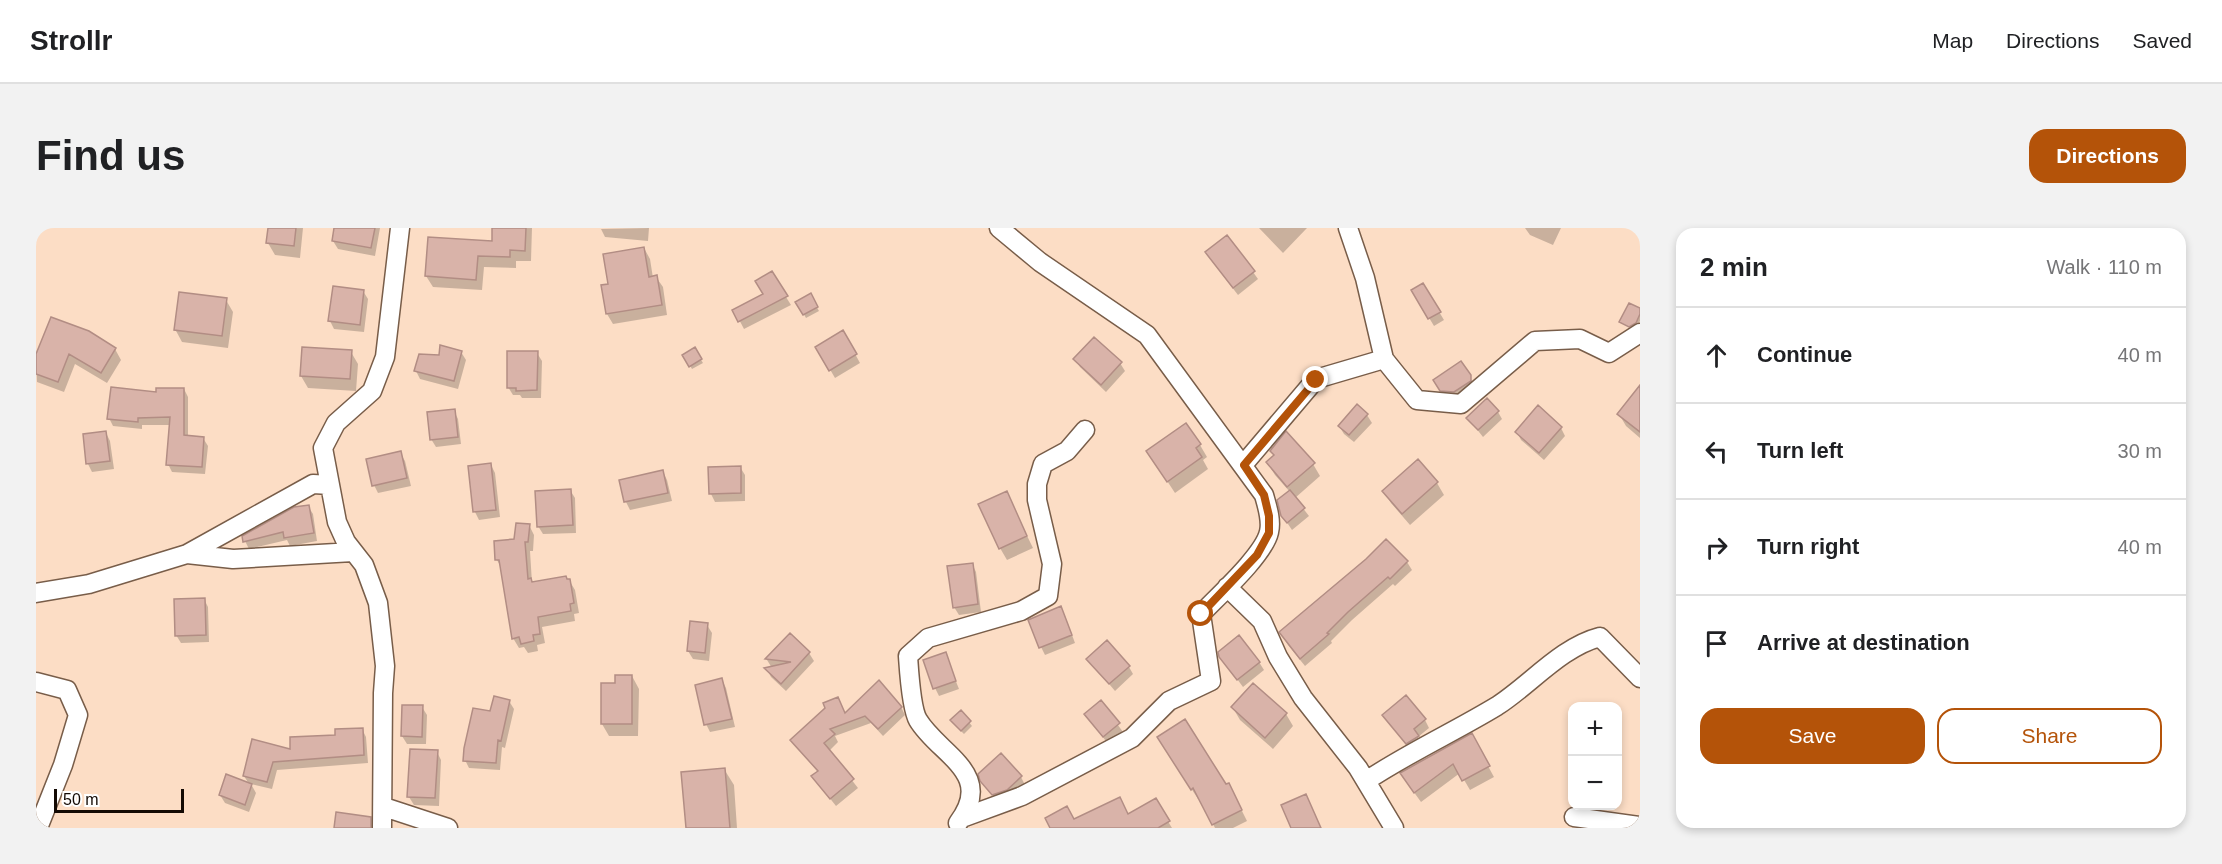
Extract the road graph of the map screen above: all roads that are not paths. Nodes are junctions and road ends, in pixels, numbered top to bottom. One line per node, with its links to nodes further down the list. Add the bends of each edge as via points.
1 (400, 228): 8 (street, via 386,357 372,392 336,423 323,448)
2 (999, 228): 7 (street, via 1040,262 1148,335)
3 (1348, 228): 5 (street, via 1365,278)
4 (1640, 333): 5 (street, via 1609,353 1580,339 1535,341 1461,405 1417,400)
5 (1384, 359): 7 (street, via 1316,380)
6 (1084, 430): 18 (street, via 1067,451 1043,464 1037,484 1036,500 1052,564 1048,596 1021,610 928,638 908,656 917,719 968,776 971,798)
7 (1244, 465): 11 (street, via 1264,495 1269,533 1257,555)
8 (330, 485): 9 (street, via 337,522); 10 (street, via 313,484)
9 (353, 552): 10 (street, via 233,559); 16 (street, via 364,565 378,603 385,666)
10 (187, 554): 12 (street, via 89,584)
11 (1227, 587): 15 (street, via 1262,621 1303,698); 18 (street, via 1201,614 1211,681 1169,701 1132,738 1022,796)
12 (36, 593)
13 (1640, 678): 15 (street, via 1599,637 1587,640 1500,704 1398,759)
14 (36, 682): 20 (street, via 67,690 78,715)
15 (1366, 781): 23 (street)
16 (384, 807): 21 (street); 22 (street)
17 (1574, 817): 19 (street)
18 (958, 823)
19 (1640, 826)
20 (38, 828)
21 (382, 828)
22 (448, 828)
23 (1393, 828)

